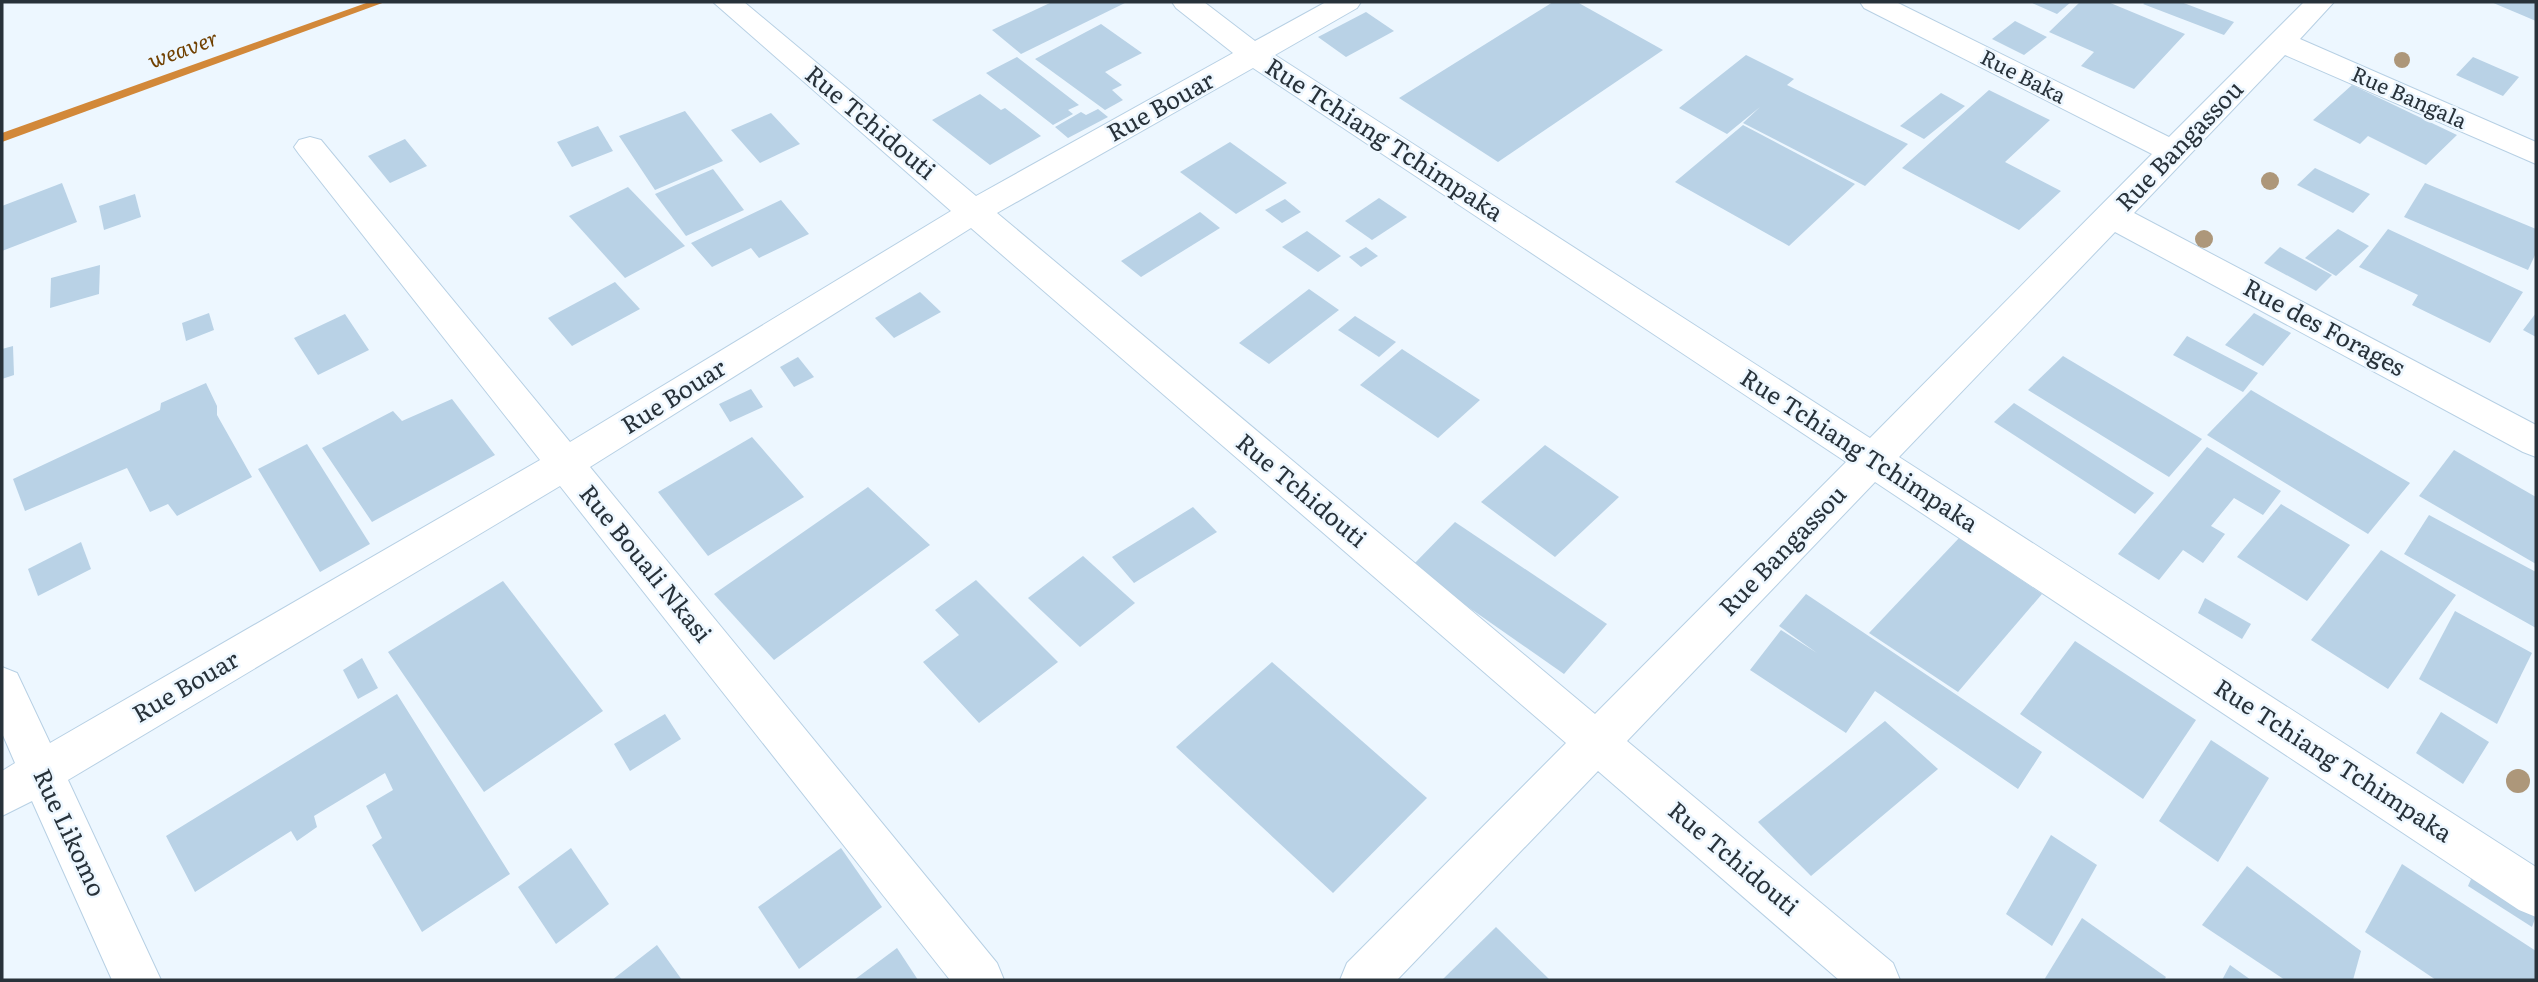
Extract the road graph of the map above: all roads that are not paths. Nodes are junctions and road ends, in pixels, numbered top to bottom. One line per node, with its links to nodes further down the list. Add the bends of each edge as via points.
1 (727, 2): 11 (street, Rue Tchidouti)
2 (1186, 2): 7 (street, Rue Tchiang Tchimpaka)
3 (1347, 2): 7 (street, Rue Bouar)
4 (1874, 2): 9 (street, Rue Baka)
5 (2320, 2): 6 (street, Rue Bangassou)
6 (2281, 42): 9 (street, Rue Bangassou); 10 (street, Rue Bangala)
7 (1254, 55): 11 (street, Rue Bouar); 14 (street, Rue Tchiang Tchimpaka)
8 (310, 147): 15 (street, Rue Bouali Nkasi)
9 (2173, 152): 12 (street, Rue Bangassou)
10 (2536, 154)
11 (974, 212): 15 (street, Rue Bouar); 17 (street, Rue Tchidouti)
12 (2111, 215): 13 (street, Rue des Forages); 14 (street, Rue Bangassou)
13 (2536, 442)
14 (1872, 459): 17 (street, Rue Bangassou); 20 (street, Rue Tchiang Tchimpaka)
15 (565, 464): 18 (street, Rue Bouar); 22 (street, Rue Bouali Nkasi)
16 (2, 686): 18 (street, Rue Likomo)
17 (1596, 742): 23 (street, Rue Bangassou); 24 (street, Rue Tchidouti)
18 (41, 772): 19 (street, Rue Bouar); 21 (street, Rue Likomo)
19 (2, 795)
20 (2536, 894)
21 (137, 980)
22 (980, 980)
23 (1364, 980)
24 (1876, 980)

